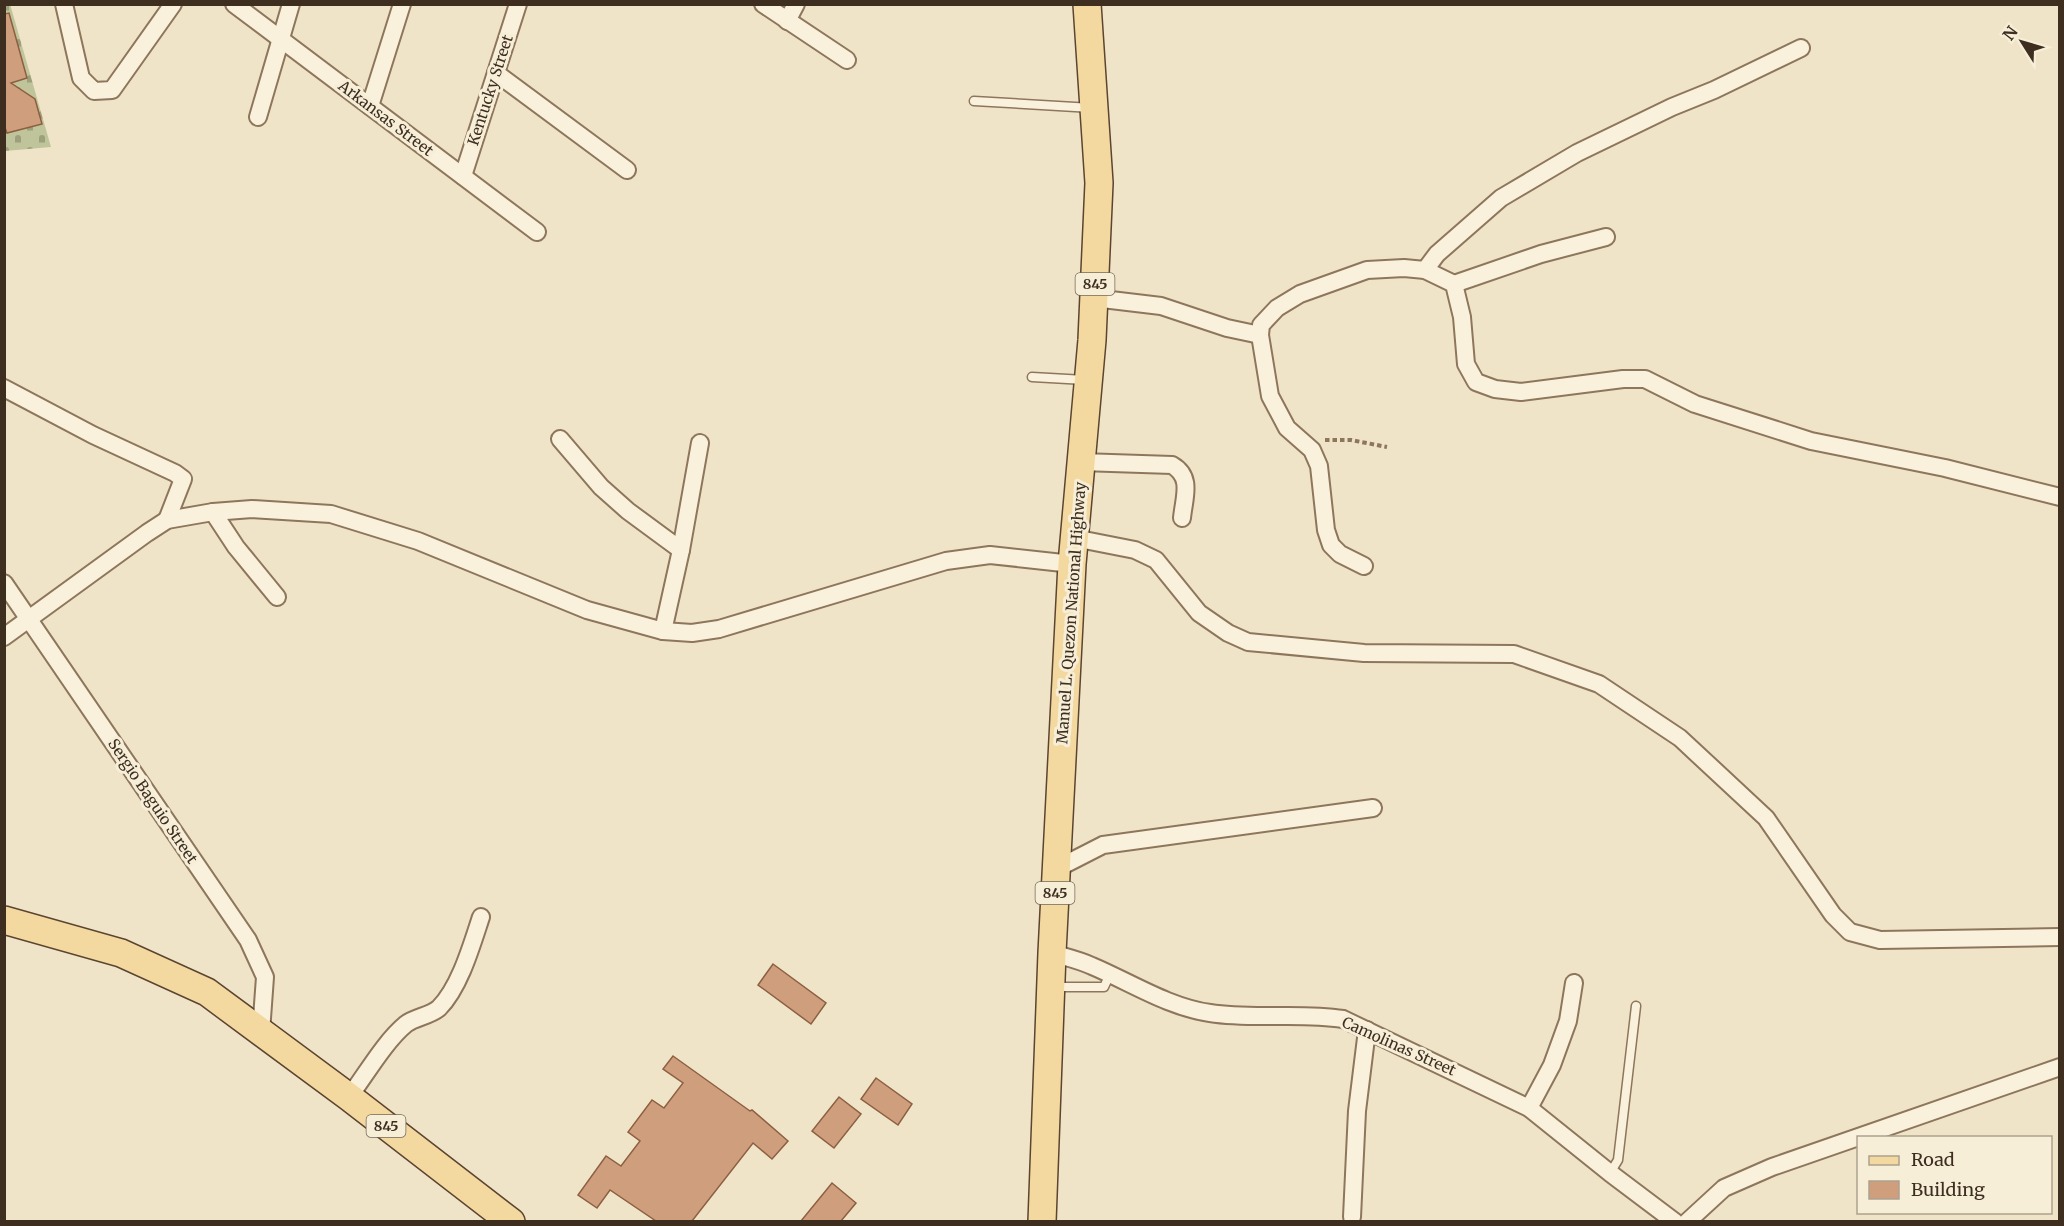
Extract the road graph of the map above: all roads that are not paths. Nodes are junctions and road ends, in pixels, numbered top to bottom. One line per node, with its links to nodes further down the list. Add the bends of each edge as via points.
1 (64, 4): 2 (street, via 81,78 94,91 112,90)
2 (173, 4)
3 (234, 4): 11 (street, Arkansas Street)
4 (291, 4): 11 (street)
5 (402, 4): 16 (street)
6 (518, 4): 14 (street, Kentucky Street)
7 (762, 4): 10 (street)
8 (796, 4): 10 (street)
9 (1087, 4): 17 (main road, Manuel L. Quezon National Highway / 845)
10 (787, 21): 13 (street)
11 (280, 39): 16 (street, Arkansas Street); 18 (street)
12 (1801, 48): 23 (street, via 1577,153 1501,198 1437,254)
13 (848, 60)
14 (496, 73): 19 (street); 20 (street, Kentucky Street)
15 (974, 101): 17 (lane)
16 (370, 106): 20 (street, Arkansas Street)
17 (1095, 108): 25 (main road, Manuel L. Quezon National Highway / 845, via 1099,183)
18 (258, 117)
19 (627, 170)
20 (463, 176): 21 (street, Arkansas Street)
21 (537, 232)
22 (1606, 237): 24 (street, via 1540,254)
23 (1425, 270): 24 (street); 26 (street, via 1367,270 1300,294 1277,308 1261,325)
24 (1454, 284): 33 (street, via 1466,363 1476,382 1521,392 1645,379 1695,404 1812,441)
25 (1094, 298): 26 (street, via 1161,306); 28 (main road, Manuel L. Quezon National Highway / 845)
26 (1260, 336): 39 (street, via 1270,396 1287,428 1312,450 1319,466 1331,545)
27 (1032, 376): 28 (lane)
28 (1089, 380): 32 (main road, Manuel L. Quezon National Highway / 845)
29 (4, 388): 36 (street, via 176,473 183,479)
30 (560, 439): 37 (street, via 628,511)
31 (700, 443): 37 (street)
32 (1081, 462): 35 (street, via 1172,465 1182,471 1186,480); 38 (main road, Manuel L. Quezon National Highway / 845)
33 (2060, 497)
34 (213, 512): 36 (street); 41 (street); 43 (street, via 252,509 330,514 418,541 587,610)
35 (1182, 518)
36 (166, 520): 42 (street)
37 (681, 550): 43 (street)
38 (1073, 551): 43 (street, via 946,561 719,629 692,633); 46 (main road, Manuel L. Quezon National Highway / 845); 49 (street, via 1135,550 1156,560 1199,613 1248,642 1364,653 1514,654 1599,684 1680,738 1766,818 1833,915 1850,932 1880,940)
39 (1364, 566)
40 (4, 583): 42 (street, Sergio Baguio Street)
41 (277, 597)
42 (29, 618): 44 (street); 56 (street, Sergio Baguio Street, via 248,940 265,977)
43 (663, 631)
44 (4, 637)
45 (1373, 808): 46 (street, via 1103,845)
46 (1056, 869): 50 (main road, Manuel L. Quezon National Highway / 845)
47 (481, 916): 58 (street, via 449,995 439,1008 407,1023 394,1036)
48 (4, 920): 56 (main road, 845, via 122,953 207,992)
49 (2060, 937)
50 (1052, 953): 51 (street, Camolinas Street); 53 (main road, Manuel L. Quezon National Highway / 845)
51 (1110, 975): 53 (lane, via 1104,987); 55 (street, Camolinas Street, via 1178,1005 1210,1013 1318,1015 1343,1019)
52 (1574, 983): 59 (street, via 1569,1021)
53 (1051, 987): 65 (main road, Manuel L. Quezon National Highway / 845)
54 (1636, 1006): 62 (lane, via 1618,1160)
55 (1367, 1030): 59 (street, Camolinas Street); 63 (street, via 1357,1110)
56 (261, 1032): 58 (main road, 845)
57 (2060, 1066): 60 (street)
58 (350, 1097): 64 (main road, 845)
59 (1529, 1108): 62 (street, Camolinas Street)
60 (1860, 1136)
61 (1857, 1137): 67 (street, via 1724,1188)
62 (1610, 1173): 66 (street, Camolinas Street)
63 (1352, 1217)
64 (511, 1221)
65 (1042, 1221)
66 (1675, 1221)
67 (1687, 1221)

